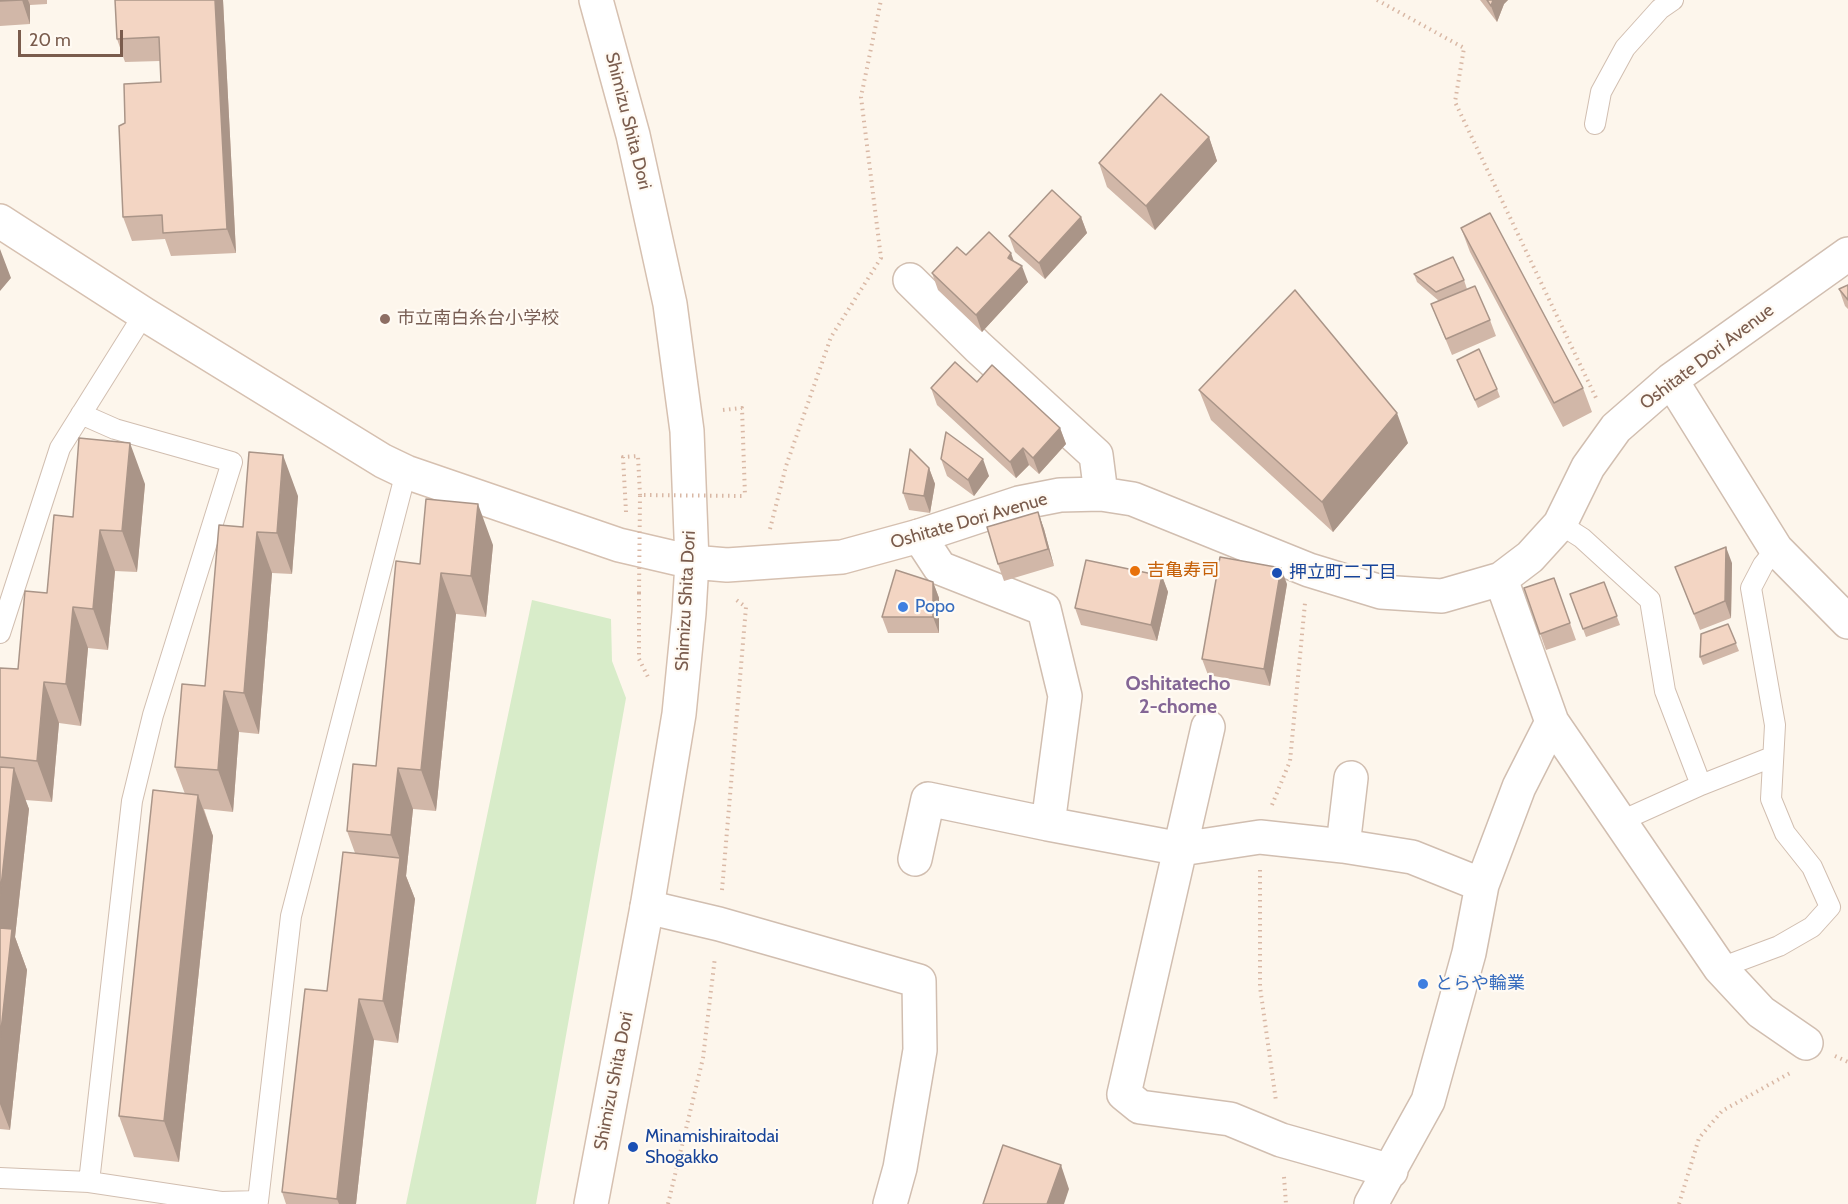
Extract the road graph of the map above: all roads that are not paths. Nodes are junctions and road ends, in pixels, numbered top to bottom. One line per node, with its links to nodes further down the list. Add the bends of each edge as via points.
1 (596, 0): 15 (street, Shimizu Shita Dori, via 633,135 670,304 687,430)
2 (1673, 0): 3 (lane, via 1625,48 1601,92)
3 (1595, 124)
4 (0, 220): 7 (street, Oshitate Dori Avenue)
5 (1848, 254): 8 (street, Oshitate Dori Avenue)
6 (910, 280): 11 (street, via 1096,455)
7 (144, 314): 9 (lane); 10 (street, Oshitate Dori Avenue)
8 (1671, 380): 12 (street, Oshitate Dori Avenue, via 1616,428 1588,467); 14 (street)
9 (81, 414): 18 (lane, via 60,448); 35 (lane, via 115,429 232,462 153,715 132,801)
10 (406, 472): 15 (street, Oshitate Dori Avenue, via 619,545); 35 (lane, via 291,916 258,1201 221,1202)
11 (1101, 494): 13 (street, Oshitate Dori Avenue, via 1060,495 1019,503); 16 (street, Oshitate Dori Avenue, via 1133,499 1309,570 1381,592 1442,596)
12 (1560, 524): 16 (street, Oshitate Dori Avenue, via 1530,557); 23 (lane, via 1582,538 1650,600 1665,691)
13 (919, 536): 15 (street, Oshitate Dori Avenue, via 842,557 727,565); 25 (street, via 940,568 1044,609 1065,696)
14 (1776, 549): 17 (street); 21 (lane, via 1751,588 1775,725)
15 (692, 562): 30 (street, Shimizu Shita Dori, via 679,714)
16 (1501, 579): 19 (street)
17 (1848, 622)
18 (0, 633)
19 (1552, 722): 24 (street); 29 (street, via 1519,787)
20 (1208, 728): 27 (street)
21 (1772, 757): 23 (lane); 31 (lane, via 1772,799 1785,833 1812,867 1830,907 1812,927 1787,941)
22 (1351, 778): 26 (street)
23 (1701, 785): 24 (lane)
24 (1621, 821): 31 (street)
25 (1048, 824): 27 (street); 28 (street, via 928,799)
26 (1343, 846): 27 (street, via 1260,837); 29 (street, via 1412,857)
27 (1180, 849): 33 (street, via 1124,1094 1140,1107 1230,1119 1281,1140)
28 (915, 859)
29 (1482, 885): 33 (street, via 1469,952 1428,1101)
30 (647, 907): 36 (street, Shimizu Shita Dori); 37 (street, via 919,981 920,1050)
31 (1720, 968): 32 (street, via 1761,1012)
32 (1806, 1043)
33 (1391, 1171): 38 (street)
34 (0, 1178): 35 (lane)
35 (88, 1182)
36 (591, 1204)
37 (890, 1204)
38 (1371, 1204)

